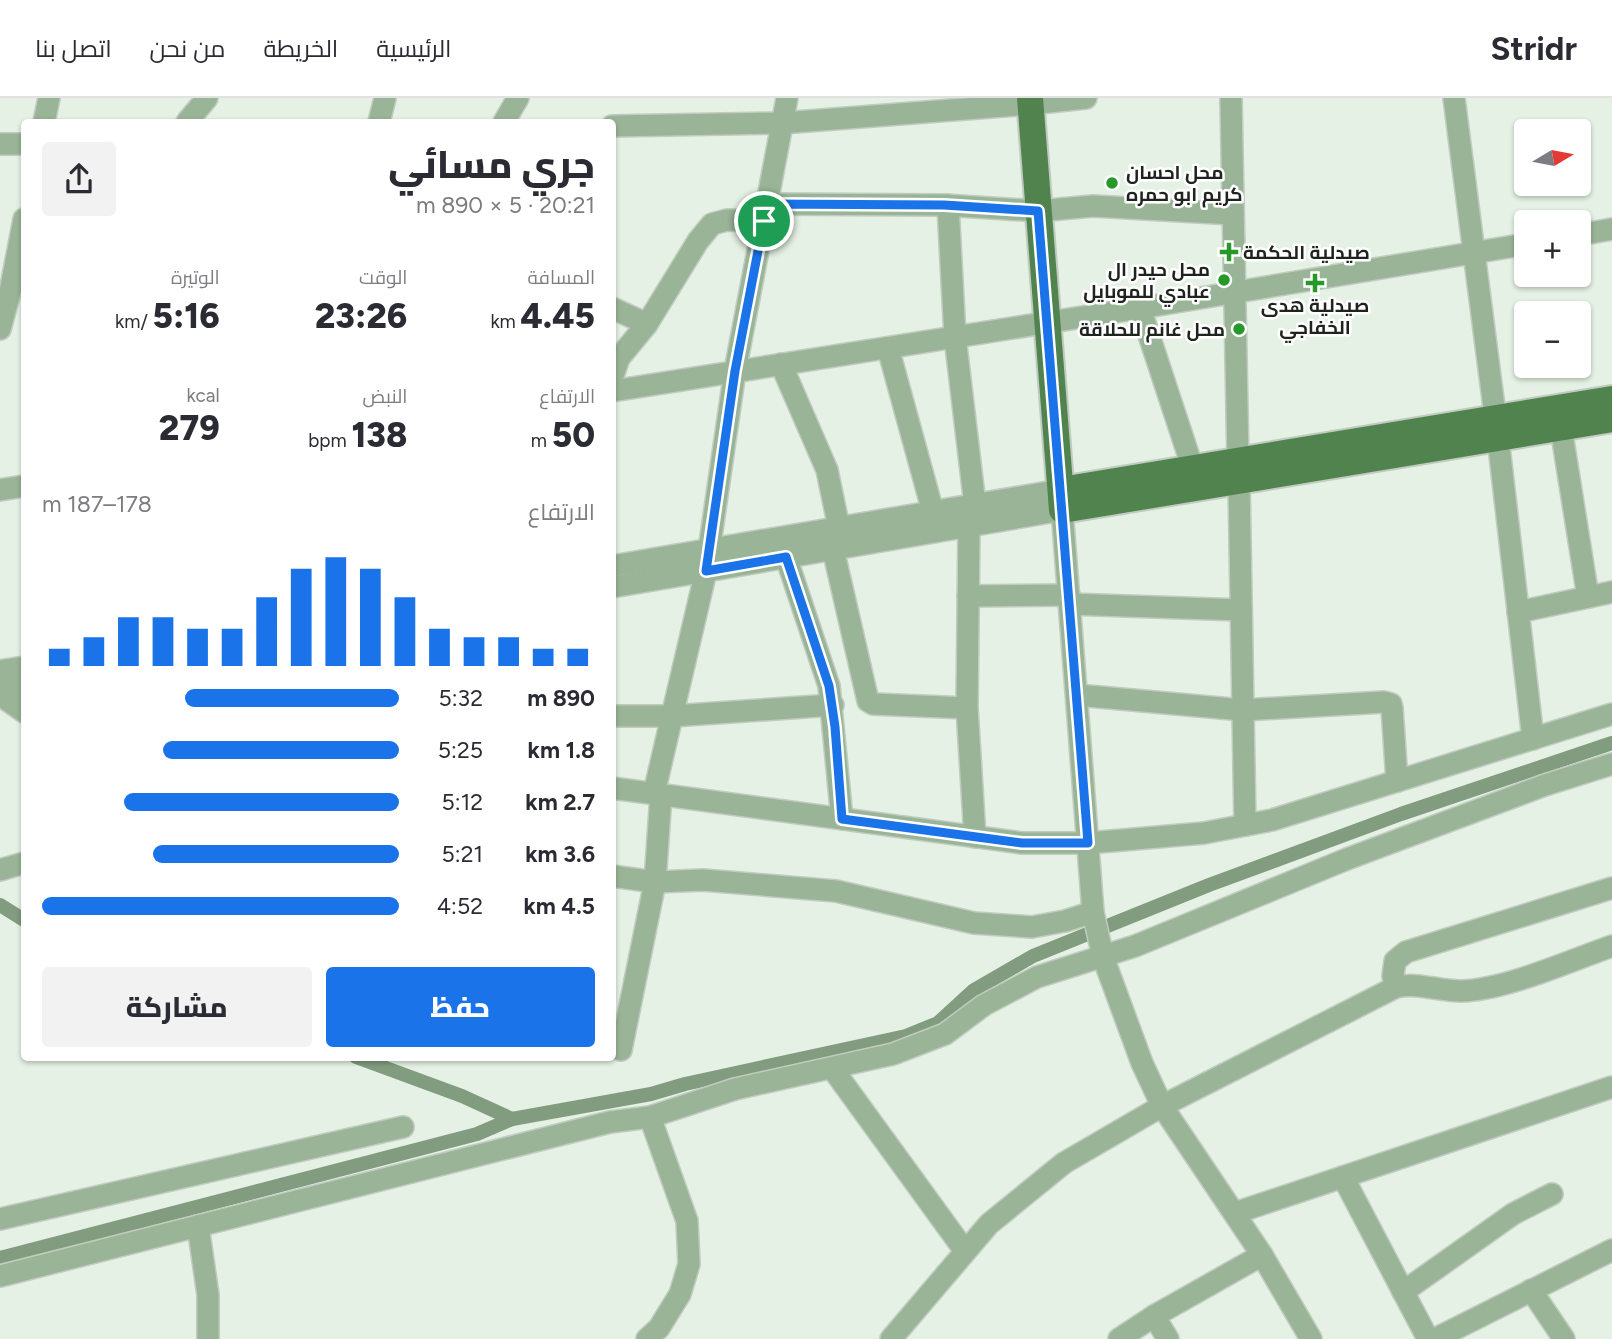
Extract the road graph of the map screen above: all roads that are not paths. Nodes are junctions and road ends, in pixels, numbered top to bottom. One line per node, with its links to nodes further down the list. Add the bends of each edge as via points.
1 (48, 98): 10 (street)
2 (207, 98): 11 (street)
3 (385, 98): 12 (street)
4 (517, 98): 13 (street)
5 (787, 98): 14 (street)
6 (1086, 98): 9 (street)
7 (1231, 98): 21 (street)
8 (1454, 98): 26 (street)
9 (1030, 101): 14 (street); 19 (main road)
10 (44, 119)
11 (190, 119)
12 (380, 119)
13 (506, 119)
14 (782, 123): 15 (street); 20 (street)
15 (616, 126)
16 (0, 144): 17 (street)
17 (21, 144)
18 (948, 205): 19 (street); 20 (street); 34 (street)
19 (1038, 211): 21 (street, via 1093,206); 31 (main road)
20 (765, 213): 32 (street, via 712,224); 38 (street)
21 (1233, 214): 28 (street)
22 (1612, 229): 23 (street)
23 (1591, 233)
24 (1514, 246): 26 (street)
25 (21, 250): 27 (street)
26 (1474, 252): 28 (street); 42 (street)
27 (17, 291): 33 (street)
28 (1235, 292): 29 (street); 45 (street)
29 (1140, 308): 31 (street); 44 (street)
30 (616, 309): 32 (street)
31 (1047, 323): 34 (street); 48 (main road)
32 (647, 324): 37 (street)
33 (0, 329)
34 (955, 337): 35 (street); 49 (street)
35 (888, 348): 36 (street); 50 (street)
36 (781, 364): 38 (street); 52 (street, via 827,470)
37 (616, 367)
38 (735, 371): 39 (street); 55 (street)
39 (616, 390)
40 (1612, 399): 42 (main road)
41 (1612, 419): 43 (main road)
42 (1497, 428): 43 (main road); 45 (main road); 63 (street)
43 (1561, 428): 60 (street)
44 (1193, 469): 45 (main road); 48 (main road)
45 (1238, 472): 48 (main road); 62 (street)
46 (21, 486): 47 (street)
47 (0, 490)
48 (1061, 500): 49 (street); 51 (street); 61 (street)
49 (975, 505): 50 (street)
50 (933, 512): 52 (street)
51 (969, 526): 53 (street); 59 (street)
52 (839, 528): 55 (street)
53 (833, 549): 54 (street); 70 (street, via 868,701)
54 (786, 557): 55 (street); 69 (street)
55 (708, 560): 56 (street); 57 (street); 75 (street)
56 (616, 566)
57 (616, 586)
58 (1612, 592): 60 (street)
59 (968, 596): 61 (street); 70 (street)
60 (1588, 597): 63 (street)
61 (1069, 600): 62 (street); 68 (street)
62 (1241, 610): 72 (street)
63 (1518, 612): 76 (street)
64 (21, 668): 65 (street)
65 (0, 671)
66 (21, 688): 67 (street)
67 (0, 693): 71 (street)
68 (1077, 695): 72 (street); 84 (street)
69 (833, 705): 75 (street); 81 (street)
70 (967, 708): 83 (street)
71 (21, 710)
72 (1243, 710): 78 (street, via 1391,704); 82 (street)
73 (1612, 714): 76 (street)
74 (616, 716): 75 (street)
75 (672, 716): 80 (street)
76 (1533, 739): 78 (street)
77 (1612, 764): 92 (street, via 1347,859 1135,946)
78 (1397, 781): 82 (street)
79 (616, 789): 80 (street)
80 (658, 794): 81 (street); 88 (street)
81 (842, 819): 83 (street)
82 (1245, 825): 84 (street)
83 (975, 837): 84 (street)
84 (1088, 843): 90 (street)
85 (21, 864): 86 (street)
86 (0, 870)
87 (616, 877): 88 (street)
88 (655, 882): 90 (street, via 703,880 836,891 997,925 1032,927); 94 (street)
89 (1612, 888): 93 (street, via 1406,952 1395,961)
90 (1093, 912): 92 (street)
91 (1612, 946): 93 (street, via 1495,987 1460,991 1411,983)
92 (1101, 950): 95 (street, via 984,1005 946,1034 893,1055); 97 (street)
93 (1396, 987): 97 (street)
94 (621, 1050)
95 (832, 1068): 98 (street, via 735,1089); 106 (street)
96 (1612, 1087): 100 (street)
97 (1162, 1106): 102 (street); 106 (street, via 1064,1163 989,1224)
98 (650, 1117): 104 (street, via 610,1122); 113 (street, via 687,1221 689,1264 680,1294)
99 (403, 1127): 103 (street)
100 (1343, 1177): 102 (street); 110 (street)
101 (1552, 1194): 110 (street, via 1513,1214)
102 (1235, 1213): 107 (street)
103 (0, 1219)
104 (198, 1226): 108 (street); 112 (street, via 208,1295)
105 (1612, 1250): 109 (street)
106 (965, 1251): 114 (street)
107 (1262, 1255): 111 (street); 117 (street)
108 (0, 1276)
109 (1531, 1290): 119 (street); 120 (street)
110 (1403, 1292): 118 (street)
111 (1154, 1316): 115 (street); 116 (street)
112 (208, 1339)
113 (647, 1339)
114 (891, 1339)
115 (1119, 1339)
116 (1168, 1339)
117 (1311, 1339)
118 (1428, 1339)
119 (1435, 1339)
120 (1563, 1339)

